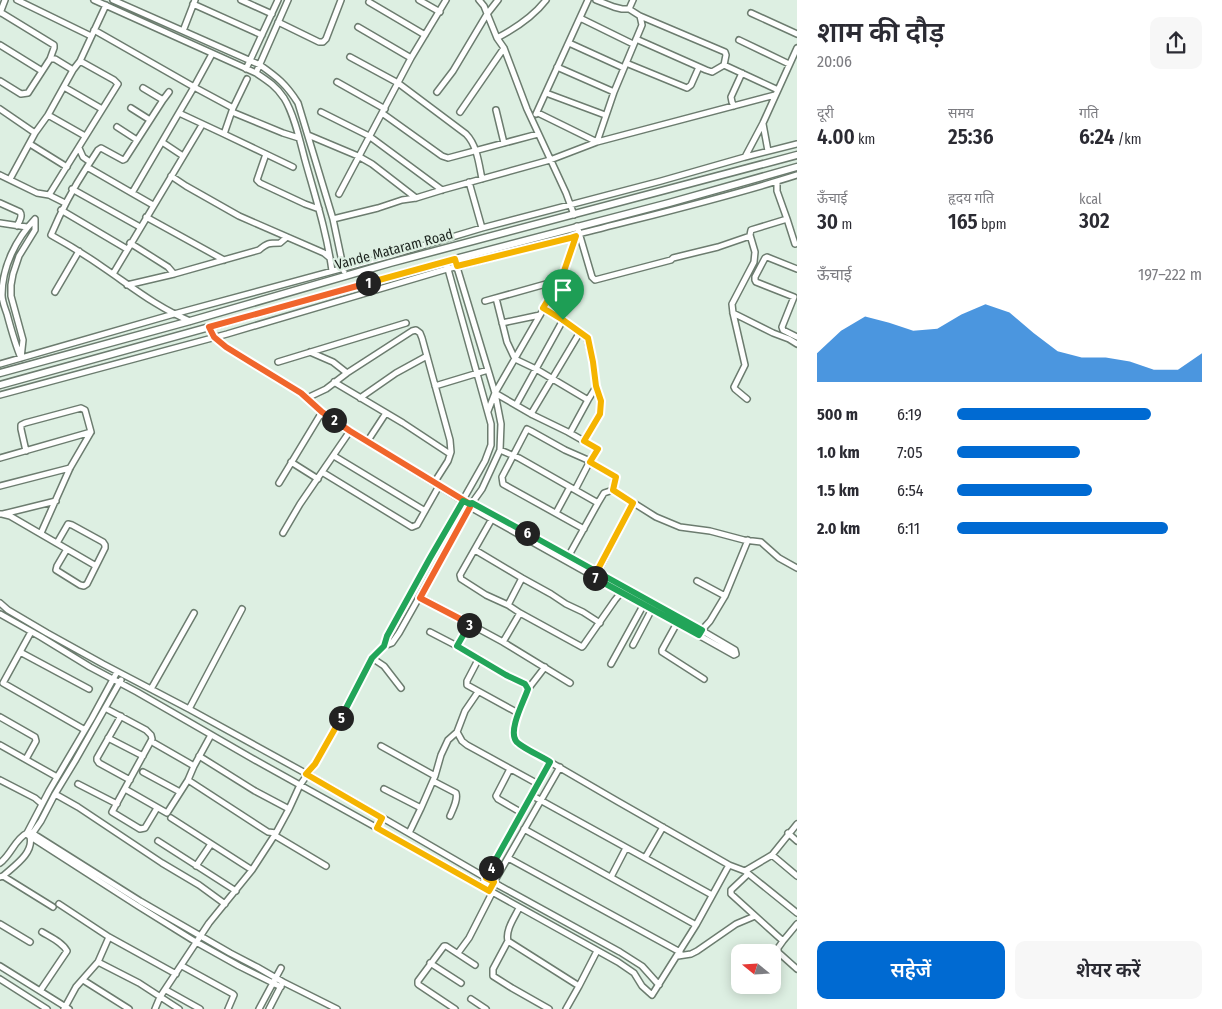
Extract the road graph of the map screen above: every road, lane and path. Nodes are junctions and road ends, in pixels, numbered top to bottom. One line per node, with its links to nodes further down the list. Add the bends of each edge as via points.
1 (5, 0): 19 (street)
2 (17, 0): 35 (street)
3 (94, 0): 20 (street)
4 (113, 0): 32 (street)
5 (241, 0): 25 (street)
6 (278, 0): 25 (street)
7 (288, 0): 29 (street)
8 (341, 0): 29 (street, via 323,42)
9 (419, 0): 22 (street)
10 (446, 0): 22 (street)
11 (479, 0): 26 (street)
12 (498, 0): 26 (street)
13 (546, 0): 37 (street, via 519,26)
14 (588, 0): 28 (street)
15 (596, 0): 21 (street)
16 (633, 0): 21 (street)
17 (194, 2): 32 (street); 34 (street)
18 (369, 2): 36 (street)
19 (1, 6): 23 (street)
20 (106, 6): 31 (street); 44 (street)
21 (629, 9): 27 (street)
22 (440, 12): 36 (street)
23 (0, 13): 47 (street, via 54,45)
24 (751, 13): 33 (street)
25 (272, 14): 34 (street)
26 (487, 14): 37 (street); 69 (street)
27 (640, 16): 39 (street, via 642,25); 53 (street, via 725,52)
28 (580, 18): 39 (street); 40 (street)
29 (278, 22): 51 (street)
30 (358, 26): 46 (street)
31 (94, 30): 35 (street); 66 (street)
32 (183, 31): 49 (street)
33 (797, 34)
34 (262, 35): 49 (street)
35 (91, 36): 48 (street)
36 (425, 36): 46 (street)
37 (497, 38): 42 (street)
38 (739, 40): 50 (street)
39 (635, 42): 52 (street); 55 (street)
40 (569, 43): 52 (street); 54 (street)
41 (0, 45): 58 (street)
42 (504, 48): 82 (street); 87 (street)
43 (797, 48): 50 (street)
44 (212, 54): 56 (street); 66 (street)
45 (350, 57): 64 (street)
46 (411, 58): 64 (street)
47 (50, 59): 57 (street); 58 (street)
48 (80, 61): 57 (street); 77 (street, via 118,84)
49 (250, 61): 51 (street); 56 (street)
50 (789, 64): 71 (street)
51 (260, 65): 59 (street); 95 (street, via 290,89 298,102)
52 (625, 65): 55 (street, via 687,88); 70 (street)
53 (724, 65): 55 (street, via 712,72); 60 (street)
54 (557, 67): 70 (street); 72 (street)
55 (699, 67)
56 (246, 68): 59 (street)
57 (73, 70): 65 (street)
58 (42, 71): 62 (street, via 28,93 22,94)
59 (256, 73): 98 (street, via 275,86 284,98)
60 (742, 73): 71 (street); 74 (street, via 731,97)
61 (247, 79): 78 (street)
62 (0, 81)
63 (338, 82): 80 (street)
64 (398, 83): 80 (street); 106 (street, via 466,134)
65 (64, 87): 77 (street); 85 (street)
66 (194, 87): 78 (street); 83 (street)
67 (143, 88): 73 (street)
68 (169, 92): 73 (street)
69 (437, 92)
70 (614, 92): 86 (street)
71 (776, 92): 74 (street); 89 (street)
72 (546, 93): 84 (street); 86 (street)
73 (163, 100): 88 (street)
74 (734, 106): 101 (street)
75 (131, 108): 88 (street)
76 (0, 109): 92 (street)
77 (102, 109): 96 (street)
78 (232, 110): 93 (street); 98 (street)
79 (496, 110): 102 (street)
80 (383, 111): 97 (street); 106 (street, via 442,156 448,158)
81 (321, 112): 97 (street)
82 (460, 112)
83 (179, 113): 90 (street); 100 (street)
84 (538, 113): 87 (street); 101 (street)
85 (48, 115): 92 (street); 96 (street)
86 (605, 115): 101 (street)
87 (532, 117): 94 (street)
88 (150, 120): 99 (street)
89 (763, 123): 107 (street); 112 (street)
90 (202, 125): 93 (street); 110 (street)
91 (117, 127): 99 (street)
92 (35, 133): 103 (street)
93 (224, 134): 108 (street)
94 (538, 134): 102 (street); 113 (street)
95 (308, 135): 111 (street); 139 (street)
96 (86, 136): 105 (street)
97 (370, 136): 111 (street); 126 (street)
98 (299, 138): 135 (street)
99 (137, 140): 114 (street, via 123,160 101,148)
100 (162, 142): 110 (street); 127 (street)
101 (597, 142): 113 (street)
102 (504, 143): 106 (street)
103 (30, 144): 115 (street); 122 (street)
104 (797, 144): 107 (street)
105 (79, 148): 114 (street); 115 (street)
106 (475, 151): 121 (street)
107 (768, 151): 112 (street)
108 (266, 154): 116 (street); 135 (street, via 257,180)
109 (797, 155): 137 (main road, Vande Mataram Road)
110 (183, 156): 120 (street)
111 (358, 156): 128 (street); 130 (street)
112 (745, 157): 134 (street)
113 (550, 160): 121 (street); 134 (street)
114 (89, 164): 125 (street); 127 (street)
115 (67, 167): 129 (street)
116 (293, 167)
117 (797, 167): 143 (main road, Vande Mataram Road)
118 (0, 175): 122 (street)
119 (797, 175): 124 (street)
120 (171, 176): 133 (street); 149 (street, via 239,216)
121 (482, 178): 123 (street)
122 (10, 179): 129 (street, via 37,193)
123 (469, 182): 126 (street); 146 (street)
124 (777, 182): 140 (street); 147 (street)
125 (72, 189): 132 (street); 145 (street)
126 (442, 190): 130 (street)
127 (132, 193): 133 (street)
128 (339, 194)
129 (49, 195): 132 (street)
130 (416, 198): 139 (street)
131 (0, 203): 142 (street, via 20,212 22,216)
132 (65, 203): 136 (street)
133 (153, 205): 138 (street)
134 (571, 205): 137 (street); 146 (street)
135 (319, 209): 154 (street)
136 (61, 210): 152 (street); 153 (street, via 51,235)
137 (574, 214): 164 (main road, Vande Mataram Road)
138 (146, 217): 145 (street); 156 (street)
139 (333, 219): 159 (street)
140 (787, 219): 148 (street, via 751,230); 151 (street)
141 (0, 223): 142 (street)
142 (16, 226): 144 (street)
143 (577, 226): 147 (street); 155 (main road, Vande Mataram Road)
144 (27, 227): 185 (street, via 9,258 2,297); 185 (street, via 35,219 35,230 20,256 11,285 23,340)
145 (140, 227): 150 (street)
146 (482, 228): 159 (street)
147 (578, 235): 148 (street, via 595,280); 158 (street); 165 (street)
148 (750, 236): 172 (street, via 755,252 754,262 732,304)
149 (287, 237): 154 (street); 156 (street, via 280,243 265,244 259,250)
150 (130, 243): 152 (street); 163 (street)
151 (795, 244)
152 (127, 248): 162 (street)
153 (79, 251): 162 (street); 167 (street)
154 (331, 258): 161 (street)
155 (455, 259): 157 (main road, Vande Mataram Road); 158 (street)
156 (224, 260): 163 (street)
157 (447, 265): 158 (street); 178 (main road, Vande Mataram Road); 180 (street); 192 (street)
158 (457, 266): 190 (street)
159 (343, 268): 161 (street); 164 (street)
160 (797, 268): 181 (street, via 767,257 754,280 794,297 782,327)
161 (332, 271): 171 (street)
162 (112, 274): 166 (street)
163 (174, 274): 166 (street)
164 (345, 275): 175 (main road, Vande Mataram Road)
165 (560, 280): 168 (street); 170 (street)
166 (127, 285): 171 (street)
167 (56, 292)
168 (496, 298): 169 (street); 177 (street)
169 (485, 301)
170 (543, 308): 173 (street); 174 (street)
171 (174, 314): 175 (street); 185 (street)
172 (733, 314): 182 (street); 204 (street, via 745,365 734,387)
173 (540, 315): 177 (street); 186 (street)
174 (563, 320): 179 (street); 189 (street)
175 (190, 321): 193 (main road, Vande Mataram Road)
176 (406, 323): 183 (street)
177 (502, 323): 186 (street)
178 (209, 327): 180 (street); 196 (main road, Vande Mataram Road)
179 (580, 332): 194 (street); 198 (street, via 588,338)
180 (214, 337): 200 (street); 201 (street)
181 (797, 337)
182 (797, 344)
183 (310, 352): 187 (street); 191 (street, via 333,362)
184 (427, 356): 191 (street, via 420,332 416,330); 197 (street); 202 (street)
185 (21, 358): 188 (street)
186 (515, 359): 189 (street); 199 (street)
187 (278, 362)
188 (0, 364)
189 (536, 369): 194 (street); 205 (street)
190 (488, 370): 192 (street); 199 (street)
191 (347, 373): 195 (street)
192 (477, 373): 197 (street); 207 (street)
193 (0, 374)
194 (552, 379): 203 (street); 209 (street)
195 (334, 382): 201 (street); 202 (street)
196 (0, 385)
197 (435, 386): 217 (street, via 450,440)
198 (596, 386): 203 (street); 213 (street, via 601,401 600,414)
199 (495, 392): 205 (street); 207 (street); 215 (street, via 501,424)
200 (0, 395)
201 (307, 398): 206 (street)
202 (360, 398): 208 (street)
203 (588, 400): 212 (street)
204 (748, 400)
205 (516, 405): 209 (street)
206 (322, 412): 210 (street); 221 (street)
207 (488, 412): 233 (street, via 491,445)
208 (386, 413): 214 (street); 217 (street)
209 (531, 414): 212 (street)
210 (350, 431): 214 (street); 220 (street)
211 (91, 432): 216 (street); 216 (street, via 85,410 81,408 25,423 21,429); 223 (street)
212 (570, 433): 213 (street)
213 (584, 441): 222 (street, via 598,449)
214 (367, 442): 227 (street)
215 (500, 450): 218 (street); 236 (street)
216 (26, 451): 219 (street)
217 (450, 454): 227 (street)
218 (514, 455): 222 (street, via 526,429); 230 (street); 238 (street, via 502,477 502,484)
219 (1, 456)
220 (334, 456): 224 (street); 237 (street)
221 (291, 462): 225 (street); 226 (street)
222 (590, 462): 230 (street); 231 (street, via 616,477)
223 (70, 468): 228 (street); 232 (street)
224 (322, 472): 225 (street); 237 (street, via 412,526 417,525)
225 (318, 479): 243 (street)
226 (278, 483)
227 (434, 483): 229 (street)
228 (0, 486)
229 (440, 486): 233 (street); 237 (street)
230 (572, 488): 234 (street); 238 (street)
231 (613, 490): 234 (street, via 604,493); 235 (street)
232 (56, 501): 239 (street); 242 (street)
233 (463, 501): 236 (street); 274 (street)
234 (598, 502): 241 (street)
235 (633, 503): 244 (street, via 680,527); 251 (street)
236 (471, 505): 240 (street); 257 (street)
237 (425, 511)
238 (556, 513): 241 (street)
239 (1, 514): 242 (street)
240 (493, 517): 247 (street); 248 (street)
241 (584, 529): 248 (street)
242 (42, 533): 245 (street)
243 (283, 533)
244 (748, 540): 250 (street, via 761,542); 256 (street)
245 (57, 543): 246 (street); 249 (street, via 68,524 101,540 105,548)
246 (67, 549): 249 (street); 249 (street, via 56,570 80,585 89,582)
247 (475, 550): 252 (street); 259 (street, via 460,575 461,579)
248 (567, 558): 251 (street); 253 (street)
249 (96, 566)
250 (797, 568)
251 (597, 571): 253 (street); 255 (street)
252 (522, 578): 259 (street); 266 (street)
253 (594, 578): 255 (street)
254 (697, 582): 256 (street)
255 (624, 590): 260 (street); 266 (street); 271 (street)
256 (725, 596): 271 (street)
257 (420, 598): 268 (street); 274 (street, via 392,643)
258 (0, 603): 281 (street)
259 (508, 604): 264 (street)
260 (644, 604): 262 (street); 279 (street)
261 (242, 609): 294 (street)
262 (652, 609): 267 (street); 273 (street)
263 (194, 613): 291 (street)
264 (520, 613): 266 (street, via 582,647); 272 (street)
265 (0, 614): 269 (street)
266 (600, 623)
267 (677, 623): 271 (street); 284 (street, via 662,652)
268 (470, 624): 272 (street); 275 (street)
269 (31, 632): 276 (street); 283 (street)
270 (430, 632): 275 (street)
271 (700, 632): 271 (street, via 734,650 736,654 734,655)
272 (504, 642): 280 (street)
273 (632, 645)
274 (384, 646): 277 (street)
275 (457, 646): 278 (street)
276 (20, 652): 285 (street); 289 (street)
277 (372, 658): 288 (street, via 384,666); 313 (street, via 315,764)
278 (479, 658): 290 (street, via 525,684); 292 (street, via 467,681 467,685)
279 (611, 664)
280 (545, 667): 287 (street); 290 (street)
281 (117, 672): 282 (street); 283 (street)
282 (123, 675): 286 (street); 291 (street)
283 (113, 679): 286 (street); 298 (street)
284 (704, 680)
285 (2, 682): 298 (street)
286 (119, 682): 293 (street); 300 (street)
287 (570, 683)
288 (401, 688)
289 (89, 689)
290 (528, 689): 295 (street)
291 (151, 690): 294 (street)
292 (478, 692): 295 (street); 299 (street, via 465,711)
293 (105, 708): 296 (street); 325 (street)
294 (190, 709): 313 (street)
295 (518, 714): 308 (street, via 514,736 517,742)
296 (121, 716): 301 (street); 305 (street, via 151,735)
297 (0, 717): 307 (street, via 35,737)
298 (85, 730): 314 (street)
299 (457, 732): 311 (street, via 467,745); 315 (street, via 448,740)
300 (211, 735): 306 (street); 321 (street)
301 (108, 738): 305 (street); 317 (street, via 97,760)
302 (154, 743): 309 (street)
303 (0, 746): 307 (street)
304 (381, 746): 315 (street)
305 (143, 756): 317 (street)
306 (199, 756): 309 (street); 332 (street)
307 (26, 759): 314 (street)
308 (550, 762): 310 (street); 320 (street)
309 (194, 766): 318 (street)
310 (560, 767): 327 (street); 338 (street)
311 (510, 769): 320 (street); 333 (street, via 496,796)
312 (143, 772): 324 (street)
313 (306, 774): 321 (street); 336 (street)
314 (57, 777): 328 (street)
315 (434, 778): 331 (street); 334 (street, via 457,796)
316 (0, 780): 328 (street)
317 (130, 780): 322 (street)
318 (188, 780): 324 (street); 344 (street)
319 (78, 784): 329 (street)
320 (538, 784): 326 (street)
321 (300, 785): 332 (street); 339 (street)
322 (125, 789): 329 (street); 330 (street)
323 (384, 789): 331 (street)
324 (180, 792): 330 (street, via 167,813)
325 (55, 794): 343 (street); 368 (street)
326 (531, 795): 327 (street); 333 (street)
327 (541, 801): 340 (street); 348 (street)
328 (42, 804): 343 (street)
329 (116, 804): 330 (street, via 112,812 140,829)
330 (157, 808)
331 (421, 808): 341 (street)
332 (290, 809): 344 (street)
333 (522, 813): 361 (street)
334 (450, 816)
335 (171, 818): 347 (street)
336 (382, 818): 339 (street); 341 (street)
337 (797, 824): 342 (street)
338 (663, 827): 351 (street); 353 (street)
339 (377, 828): 363 (street)
340 (524, 829): 350 (street); 360 (street)
341 (409, 833): 361 (street)
342 (788, 833): 346 (street); 349 (street)
343 (29, 834): 352 (street, via 21,836); 358 (street, via 31,843 27,854); 377 (street); 382 (street)
344 (275, 834): 355 (street); 356 (street)
345 (158, 841): 354 (street)
346 (797, 841)
347 (211, 844): 354 (street); 356 (street)
348 (626, 848): 351 (street); 360 (street)
349 (772, 855): 357 (street); 359 (street)
350 (508, 858): 362 (street); 385 (street)
351 (645, 858): 366 (street)
352 (1, 862)
353 (730, 865): 357 (street); 366 (street)
354 (196, 866): 364 (street)
355 (326, 866)
356 (252, 870): 364 (street)
357 (746, 872): 371 (street); 372 (street, via 730,894)
358 (2, 876): 369 (street)
359 (797, 876)
360 (610, 877): 374 (street)
361 (486, 878): 362 (street); 363 (street)
362 (494, 882): 365 (street); 399 (street, via 620,952 642,966)
363 (481, 886): 365 (street)
364 (236, 891): 368 (street)
365 (491, 892): 370 (street); 384 (street, via 469,938)
366 (712, 895): 374 (street)
367 (59, 904): 378 (street)
368 (225, 904): 377 (street)
369 (53, 907)
370 (519, 908): 379 (street, via 509,930); 383 (street)
371 (797, 913)
372 (755, 916): 380 (street); 385 (street, via 736,924 697,951)
373 (0, 924): 381 (street)
374 (696, 925): 385 (street)
375 (797, 925): 380 (street)
376 (42, 932): 402 (street, via 67,950)
377 (201, 935): 382 (street); 396 (street)
378 (109, 937): 386 (street); 393 (street)
379 (508, 941): 400 (street); 417 (street, via 493,969 494,976)
380 (783, 941): 392 (street, via 778,952)
381 (30, 942)
382 (196, 942): 390 (street); 396 (street, via 239,966)
383 (597, 951): 399 (street, via 634,973 652,995); 400 (street)
384 (458, 953): 387 (street, via 444,946); 388 (street)
385 (679, 954): 399 (street)
386 (98, 962): 395 (street); 403 (street)
387 (430, 963): 397 (street); 415 (street, via 418,984)
388 (475, 964)
389 (0, 966): 402 (street)
390 (182, 966): 393 (street); 411 (street, via 233,994)
391 (281, 968): 396 (street)
392 (797, 969)
393 (176, 974): 401 (street)
394 (0, 979): 406 (street)
395 (83, 980): 405 (street); 407 (street)
396 (275, 980): 398 (street); 412 (street)
397 (461, 982)
398 (282, 985): 413 (street); 414 (street)
399 (660, 985)
400 (579, 986): 418 (street)
401 (166, 990): 403 (street); 410 (street)
402 (40, 991): 405 (street)
403 (160, 997): 408 (street); 409 (street)
404 (471, 1000): 416 (street)
405 (66, 1008)
406 (47, 1009)
407 (129, 1009)
408 (155, 1009)
409 (179, 1009)
410 (200, 1009)
411 (228, 1009)
412 (260, 1009)
413 (269, 1009)
414 (337, 1009)
415 (456, 1009)
416 (486, 1009)
417 (549, 1009)
418 (566, 1009)

